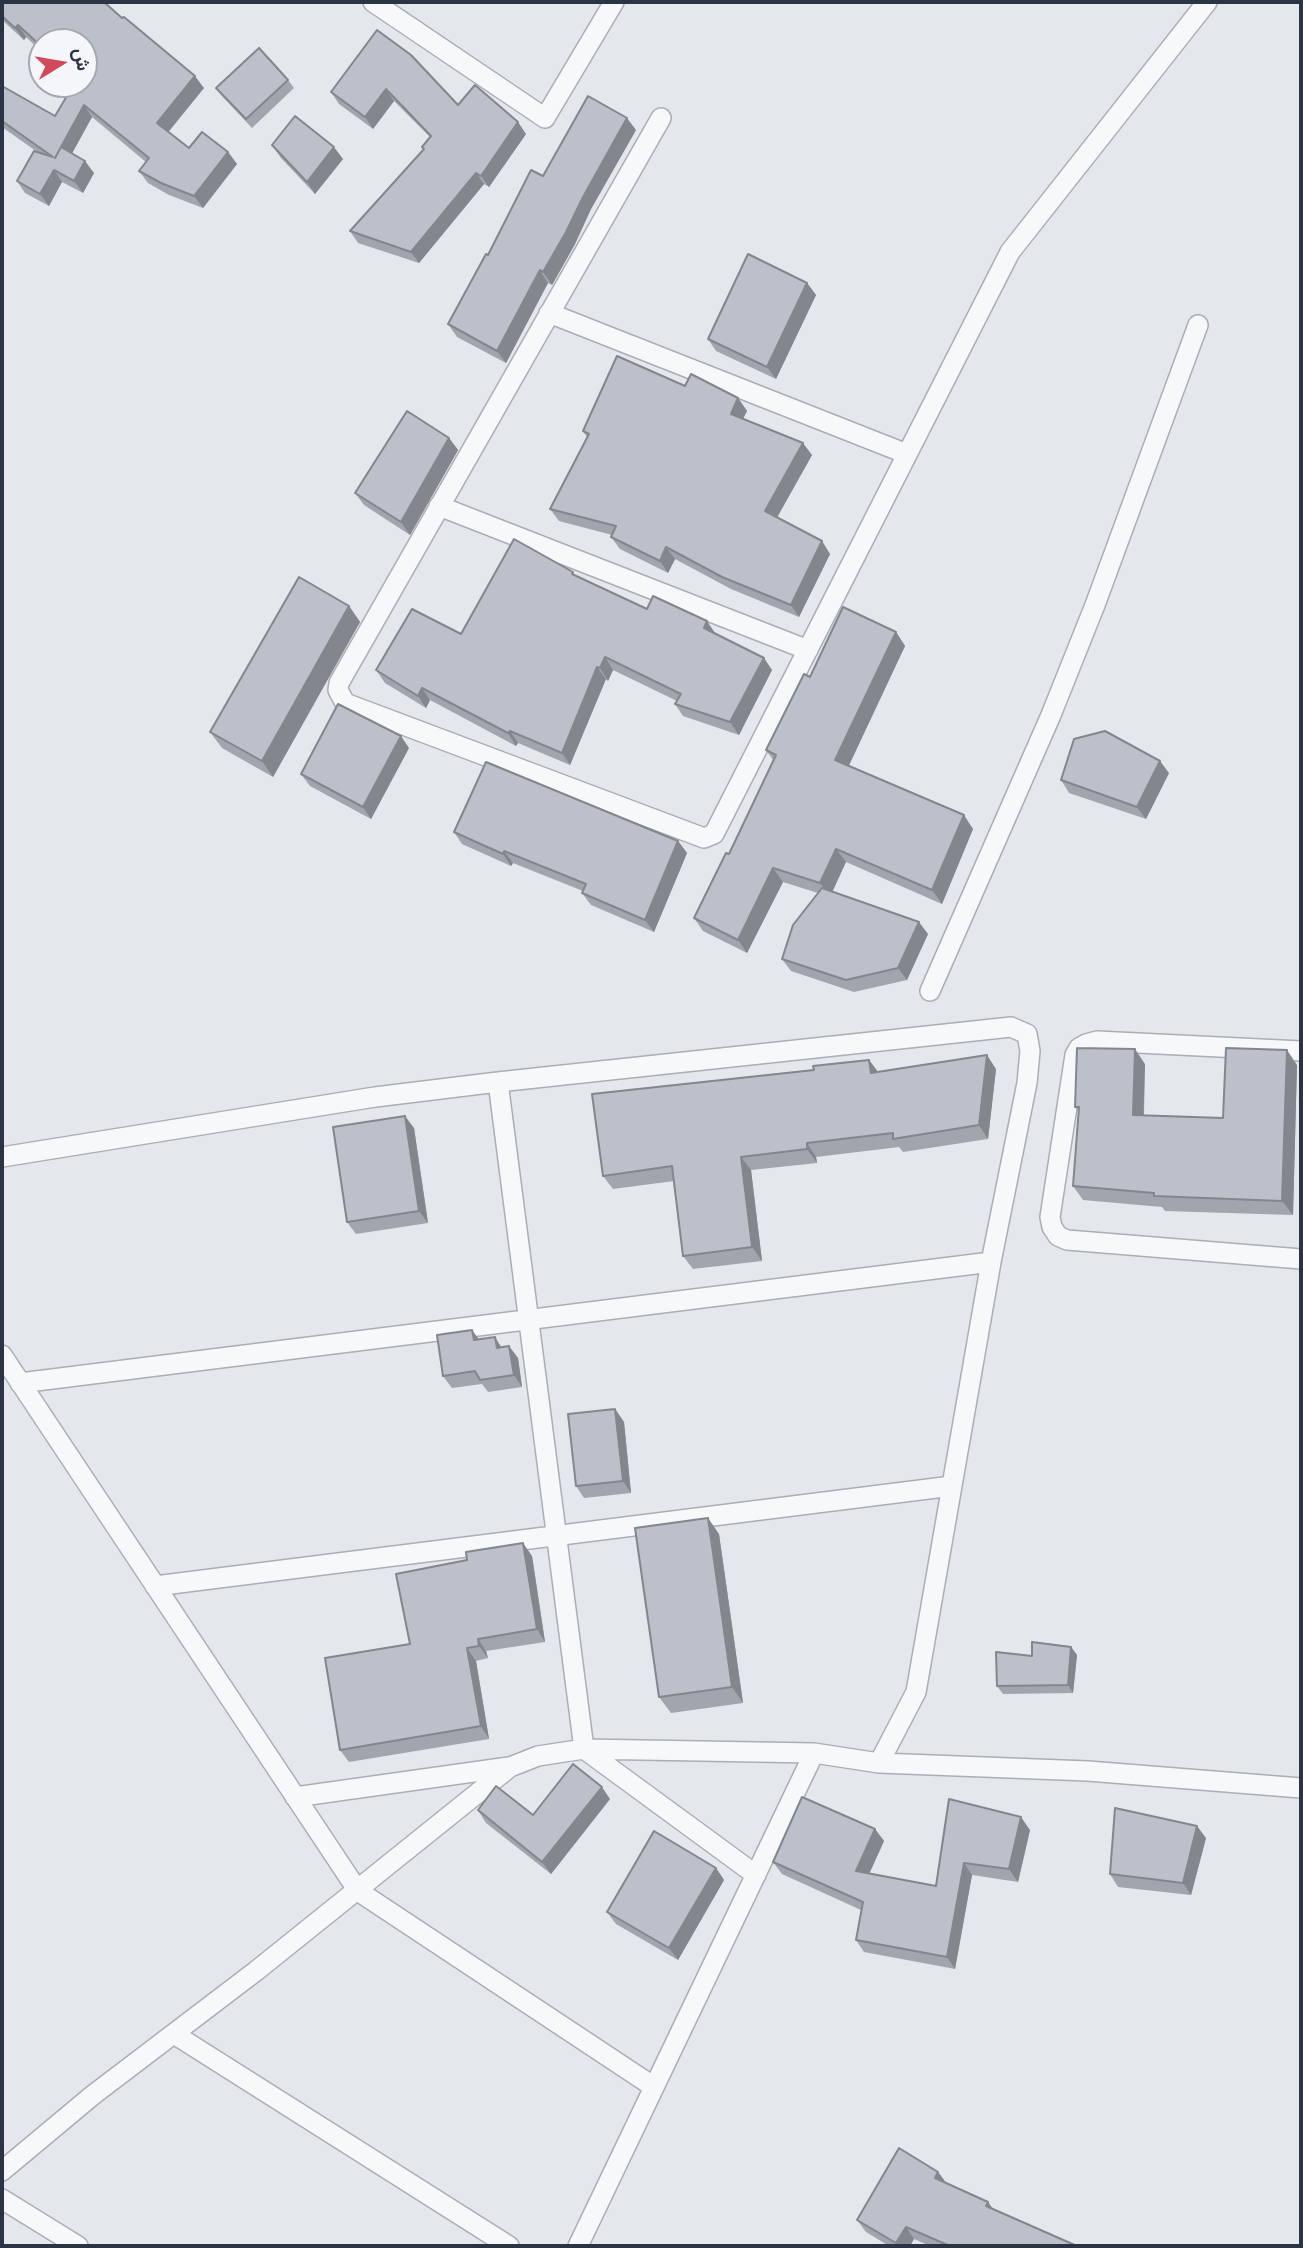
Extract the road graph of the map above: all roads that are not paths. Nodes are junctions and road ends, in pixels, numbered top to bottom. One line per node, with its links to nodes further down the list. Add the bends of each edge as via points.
1 (373, 2): 2 (street, via 544,118)
2 (614, 2)
3 (1207, 2): 7 (street, via 1010,252)
4 (661, 118): 5 (street)
5 (550, 313): 7 (street); 8 (street)
6 (1198, 325): 10 (street, via 1051,715)
7 (907, 454): 9 (street)
8 (439, 506): 9 (street); 9 (street, via 339,683 345,703 704,838 715,834)
9 (808, 650)
10 (930, 991)
11 (1301, 1051): 14 (street, via 1086,1044 1075,1055 1050,1217 1058,1236 1067,1240)
12 (498, 1082): 13 (street, via 375,1097); 15 (street, via 1011,1027 1027,1034 1030,1051); 16 (street)
13 (2, 1157)
14 (1301, 1259)
15 (991, 1262): 16 (street); 19 (street)
16 (528, 1320): 18 (street); 20 (street)
17 (2, 1355): 18 (street)
18 (20, 1383): 21 (street)
19 (952, 1486): 20 (street); 24 (street, via 916,1692)
20 (556, 1536): 21 (street); 22 (street)
21 (155, 1586): 27 (street)
22 (584, 1749): 23 (street); 25 (street, via 538,1756); 28 (street)
23 (814, 1753): 24 (street); 28 (street)
24 (879, 1763): 26 (street, via 1088,1771)
25 (510, 1767): 27 (street); 29 (street)
26 (1301, 1788)
27 (295, 1797): 29 (street)
28 (756, 1875): 31 (street)
29 (358, 1891): 30 (street); 31 (street)
30 (174, 2034): 32 (street); 35 (street)
31 (654, 2087): 36 (street)
32 (2, 2171)
33 (2, 2199): 34 (street)
34 (78, 2246)
35 (509, 2246)
36 (578, 2246)

